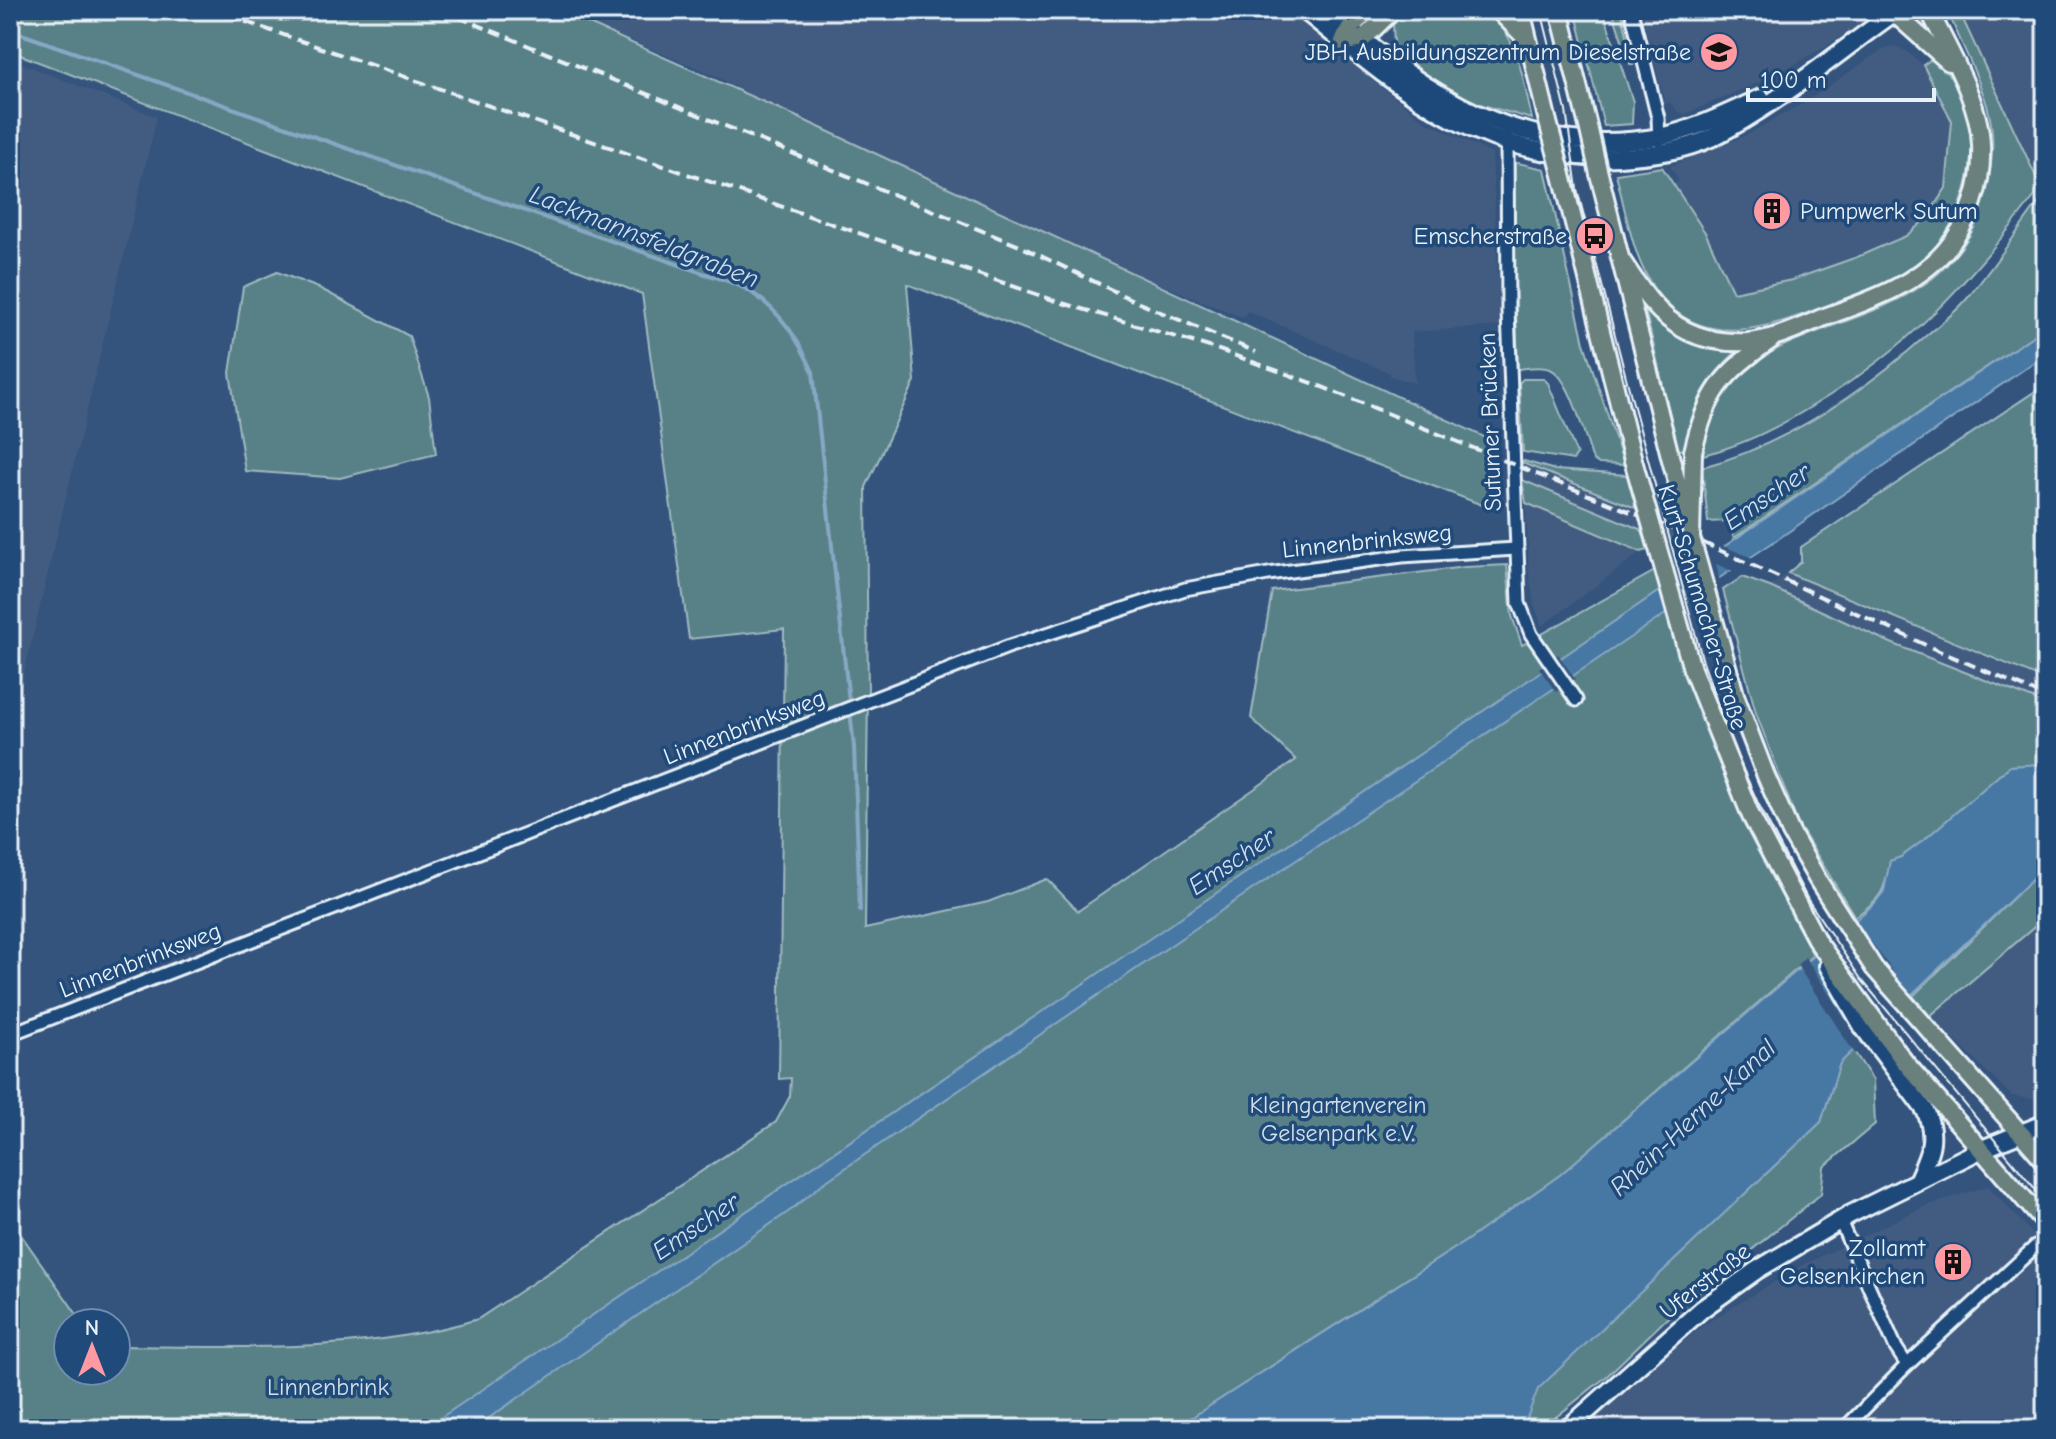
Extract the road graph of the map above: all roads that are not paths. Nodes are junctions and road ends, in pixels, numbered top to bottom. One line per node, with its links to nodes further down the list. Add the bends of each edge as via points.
1 (1304, 10): 11 (street)
2 (1328, 10): 11 (street)
3 (1368, 10): 11 (main road)
4 (1393, 10): 11 (main road)
5 (1498, 10): 12 (main road)
6 (1521, 10): 12 (main road, Kurt-Schumacher-Straße)
7 (1559, 10): 16 (main road, Kurt-Schumacher-Straße, bridge)
8 (1631, 10): 15 (street)
9 (1929, 10): 13 (main road)
10 (1896, 12): 13 (main road); 15 (street, via 1766,106 1716,135 1689,147)
11 (1352, 37): 14 (street, via 1424,104 1478,132)
12 (1529, 42): 22 (main road, Kurt-Schumacher-Straße, bridge, via 1633,460 1692,669 1751,816 1817,941)
13 (1957, 69): 17 (main road, via 1982,143 1975,198 1957,234 1932,264 1898,287)
14 (1508, 134): 15 (street, via 1544,154 1571,157); 19 (street, Sutumer Brücken)
15 (1660, 146)
16 (1622, 261): 17 (main road, via 1654,307 1685,331 1713,340); 18 (main road, Kurt-Schumacher-Straße, bridge)
17 (1775, 337): 18 (main road, bridge, via 1752,353 1709,399 1693,452)
18 (1691, 538): 24 (main road, Kurt-Schumacher-Straße, via 1736,698 1791,833 1874,968)
19 (1516, 549): 20 (street, Sutumer Brücken, via 1519,603 1531,634); 21 (street, Linnenbrinksweg, via 1402,556 1185,589 1010,646)
20 (1576, 700)
21 (10, 1034)
22 (1882, 1042): 25 (main road, Kurt-Schumacher-Straße); 27 (street, via 1932,1125 1927,1160)
23 (2046, 1123): 24 (street, Uferstraße)
24 (2019, 1135): 25 (street, Uferstraße); 26 (main road, Kurt-Schumacher-Straße)
25 (1980, 1150): 27 (street, Uferstraße); 29 (main road, Kurt-Schumacher-Straße)
26 (2046, 1162)
27 (1917, 1181): 28 (street, Uferstraße)
28 (1840, 1221): 31 (street); 32 (street, Uferstraße, via 1724,1292)
29 (2046, 1224)
30 (2035, 1247): 31 (street)
31 (1907, 1365): 33 (street)
32 (1567, 1429)
33 (1844, 1429)

